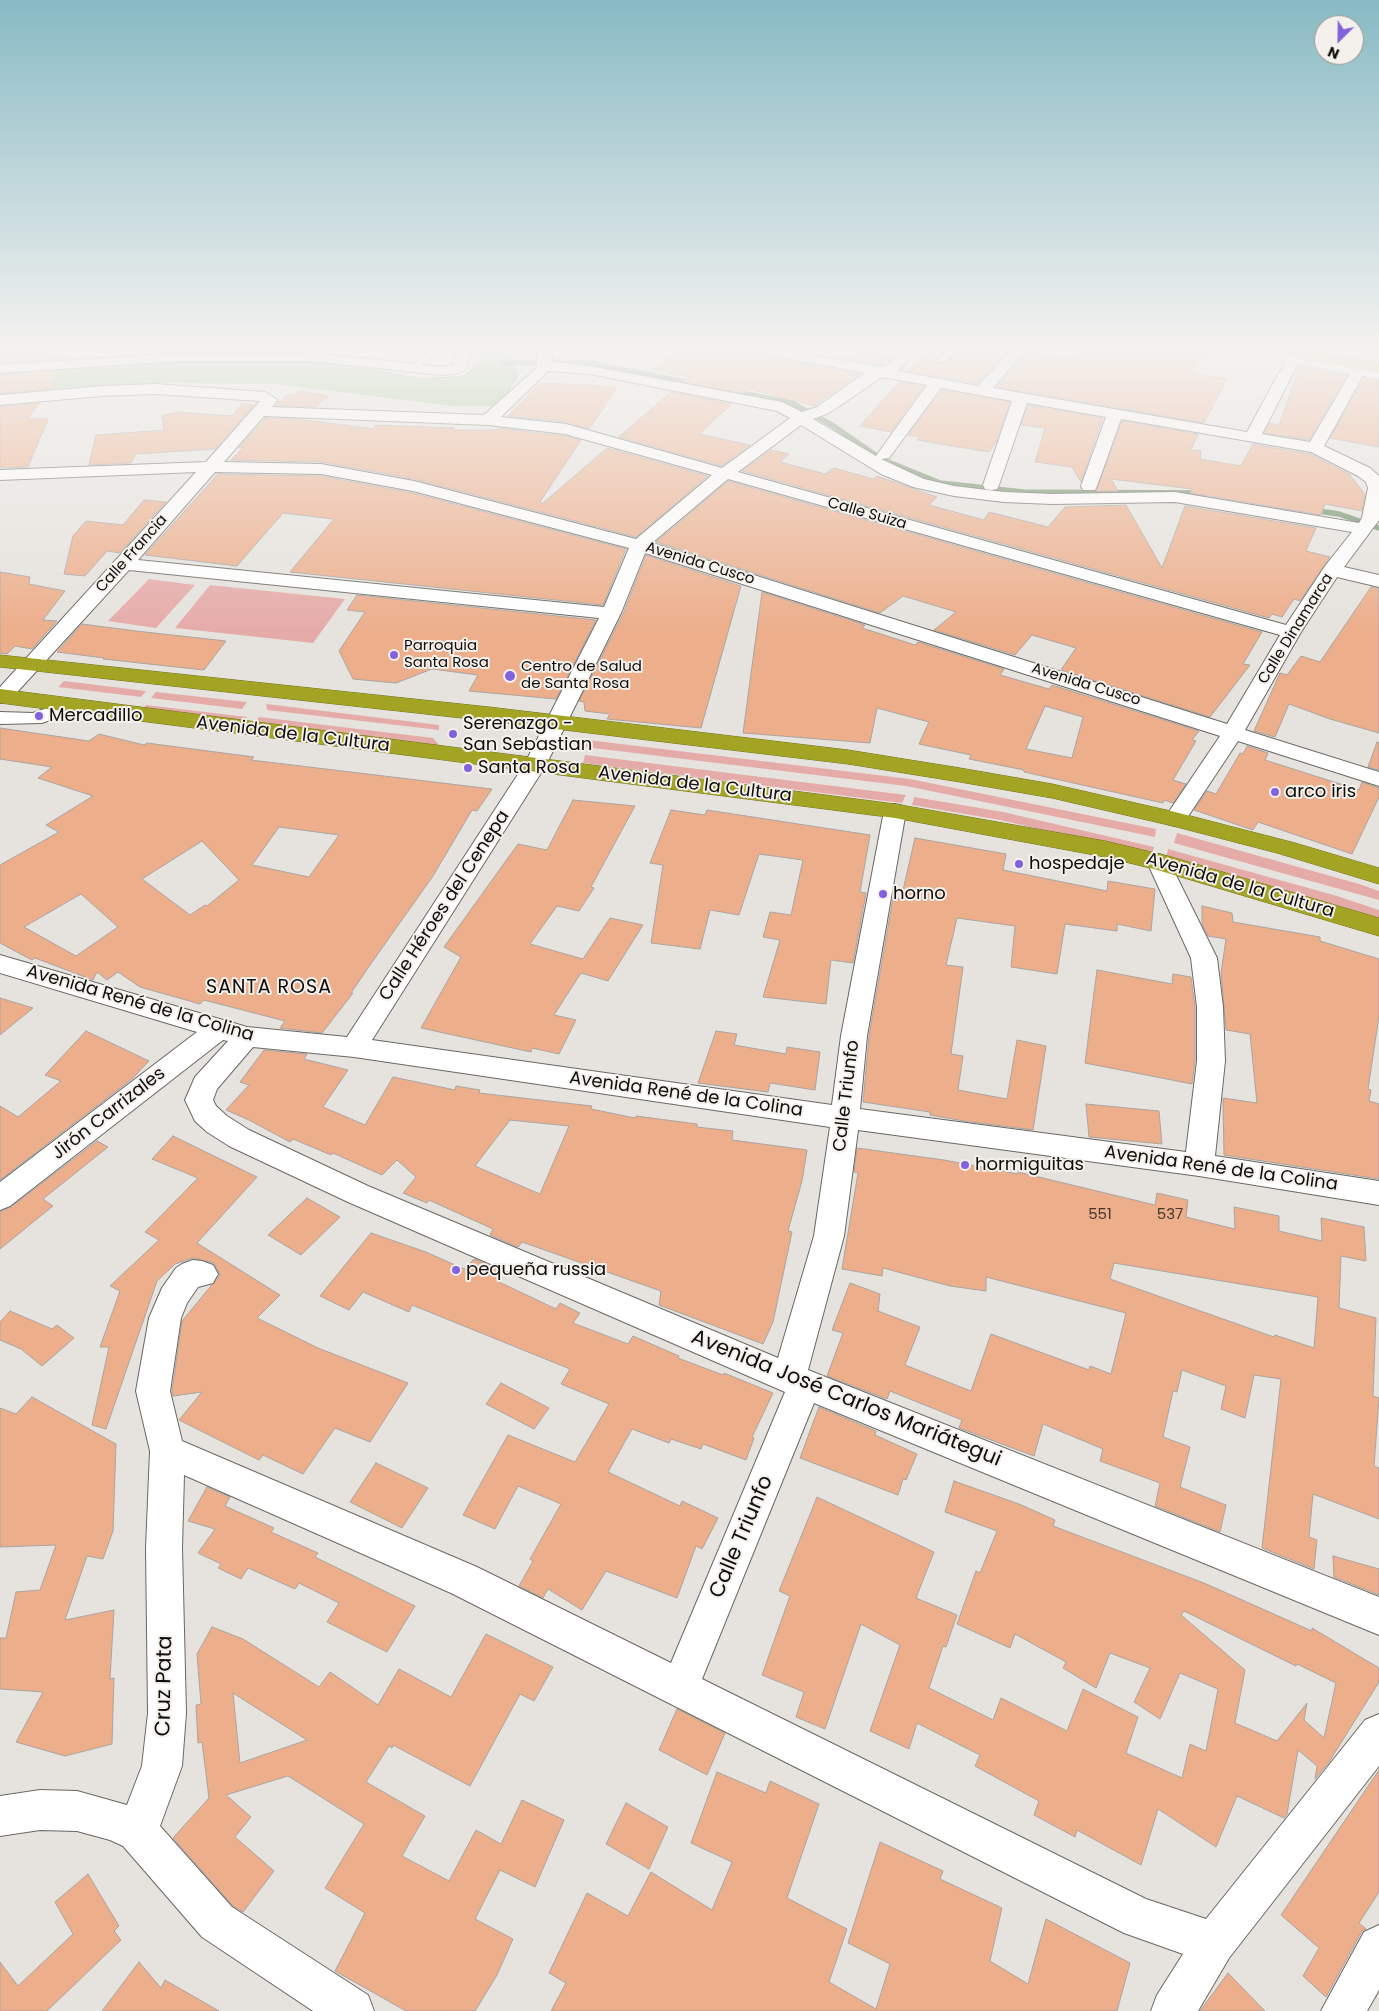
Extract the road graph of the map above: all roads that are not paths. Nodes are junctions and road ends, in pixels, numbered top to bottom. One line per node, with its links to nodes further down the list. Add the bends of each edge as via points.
1 (230, 444): 13 (street, Calle Francia)
2 (618, 444): 14 (street, Calle Suiza)
3 (768, 444): 14 (street)
4 (851, 444): 18 (street, via 888,470 919,483 1004,498 1175,498)
5 (868, 444): 12 (street)
6 (891, 444): 12 (street)
7 (1004, 444): 16 (street)
8 (1104, 444): 17 (street)
9 (1289, 444): 11 (street)
10 (1317, 444): 11 (street)
11 (1315, 448): 18 (street, via 1374,480 1377,488)
12 (882, 455): 16 (street, via 938,478)
13 (209, 467): 15 (street, Avenida Cusco); 19 (street, Avenida Cusco, via 321,469 381,479); 20 (street, Calle Francia)
14 (724, 474): 19 (street); 24 (street, Calle Suiza)
15 (0, 475)
16 (990, 485): 17 (street)
17 (1089, 486): 18 (street, via 1222,493)
18 (1372, 519): 21 (street, Calle Dinamarca)
19 (639, 545): 23 (street, Calle Héroes del Cenepa); 29 (street, Avenida Cusco)
20 (124, 564): 23 (street); 26 (street, Calle Francia)
21 (1332, 570): 22 (street); 24 (street, Calle Dinamarca)
22 (1379, 580)
23 (611, 613): 28 (street, Calle Héroes del Cenepa)
24 (1291, 632): 29 (street, Calle Dinamarca)
25 (0, 661): 26 (highway)
26 (32, 665): 27 (street, Calle Francia); 28 (highway)
27 (1, 703): 30 (highway, Avenida de la Cultura, via 70,706)
28 (556, 722): 30 (street, Calle Héroes del Cenepa); 33 (highway, via 848,757 951,773 1052,791)
29 (1234, 731): 31 (street, Avenida Cusco); 33 (street, Calle Dinamarca)
30 (535, 765): 32 (highway, Avenida de la Cultura); 40 (street, Calle Héroes del Cenepa)
31 (1379, 778)
32 (894, 811): 34 (highway, Avenida de la Cultura, via 1105,849); 41 (street, Calle Triunfo, via 854,1036)
33 (1175, 819): 35 (highway)
34 (1159, 862): 36 (highway, Avenida de la Cultura); 42 (street, via 1204,958 1208,988 1211,1061)
35 (1379, 876)
36 (1379, 927)
37 (0, 964): 38 (street, Avenida René de la Colina)
38 (219, 1029): 39 (street, Avenida René de la Colina); 44 (street, Jirón Carrizales)
39 (247, 1037): 40 (street, Avenida René de la Colina); 46 (street, Avenida José Carlos Mariátegui, via 205,1084 199,1100 205,1113 217,1124 358,1194)
40 (354, 1047): 41 (street, Avenida René de la Colina)
41 (846, 1118): 42 (street, Avenida René de la Colina); 46 (street, Calle Triunfo, via 829,1236)
42 (1199, 1164): 43 (street, Avenida René de la Colina)
43 (1379, 1193)
44 (0, 1198)
45 (202, 1274): 47 (street, Cruz Pata, via 193,1273 187,1277 173,1297 165,1318 153,1391)
46 (797, 1381): 48 (street, Avenida José Carlos Mariátegui); 49 (street, Calle Triunfo)
47 (166, 1451): 49 (street, via 464,1580); 52 (street, Cruz Pata, via 167,1712 162,1766)
48 (1379, 1616)
49 (678, 1689): 53 (street, via 1139,1918)
50 (1379, 1734): 53 (street)
51 (0, 1816): 52 (street, via 40,1810 77,1811 116,1821)
52 (137, 1832): 55 (street, via 216,1922)
53 (1214, 1943): 56 (street)
54 (1379, 1947): 57 (street)
55 (352, 2011)
56 (1173, 2011)
57 (1342, 2011)

